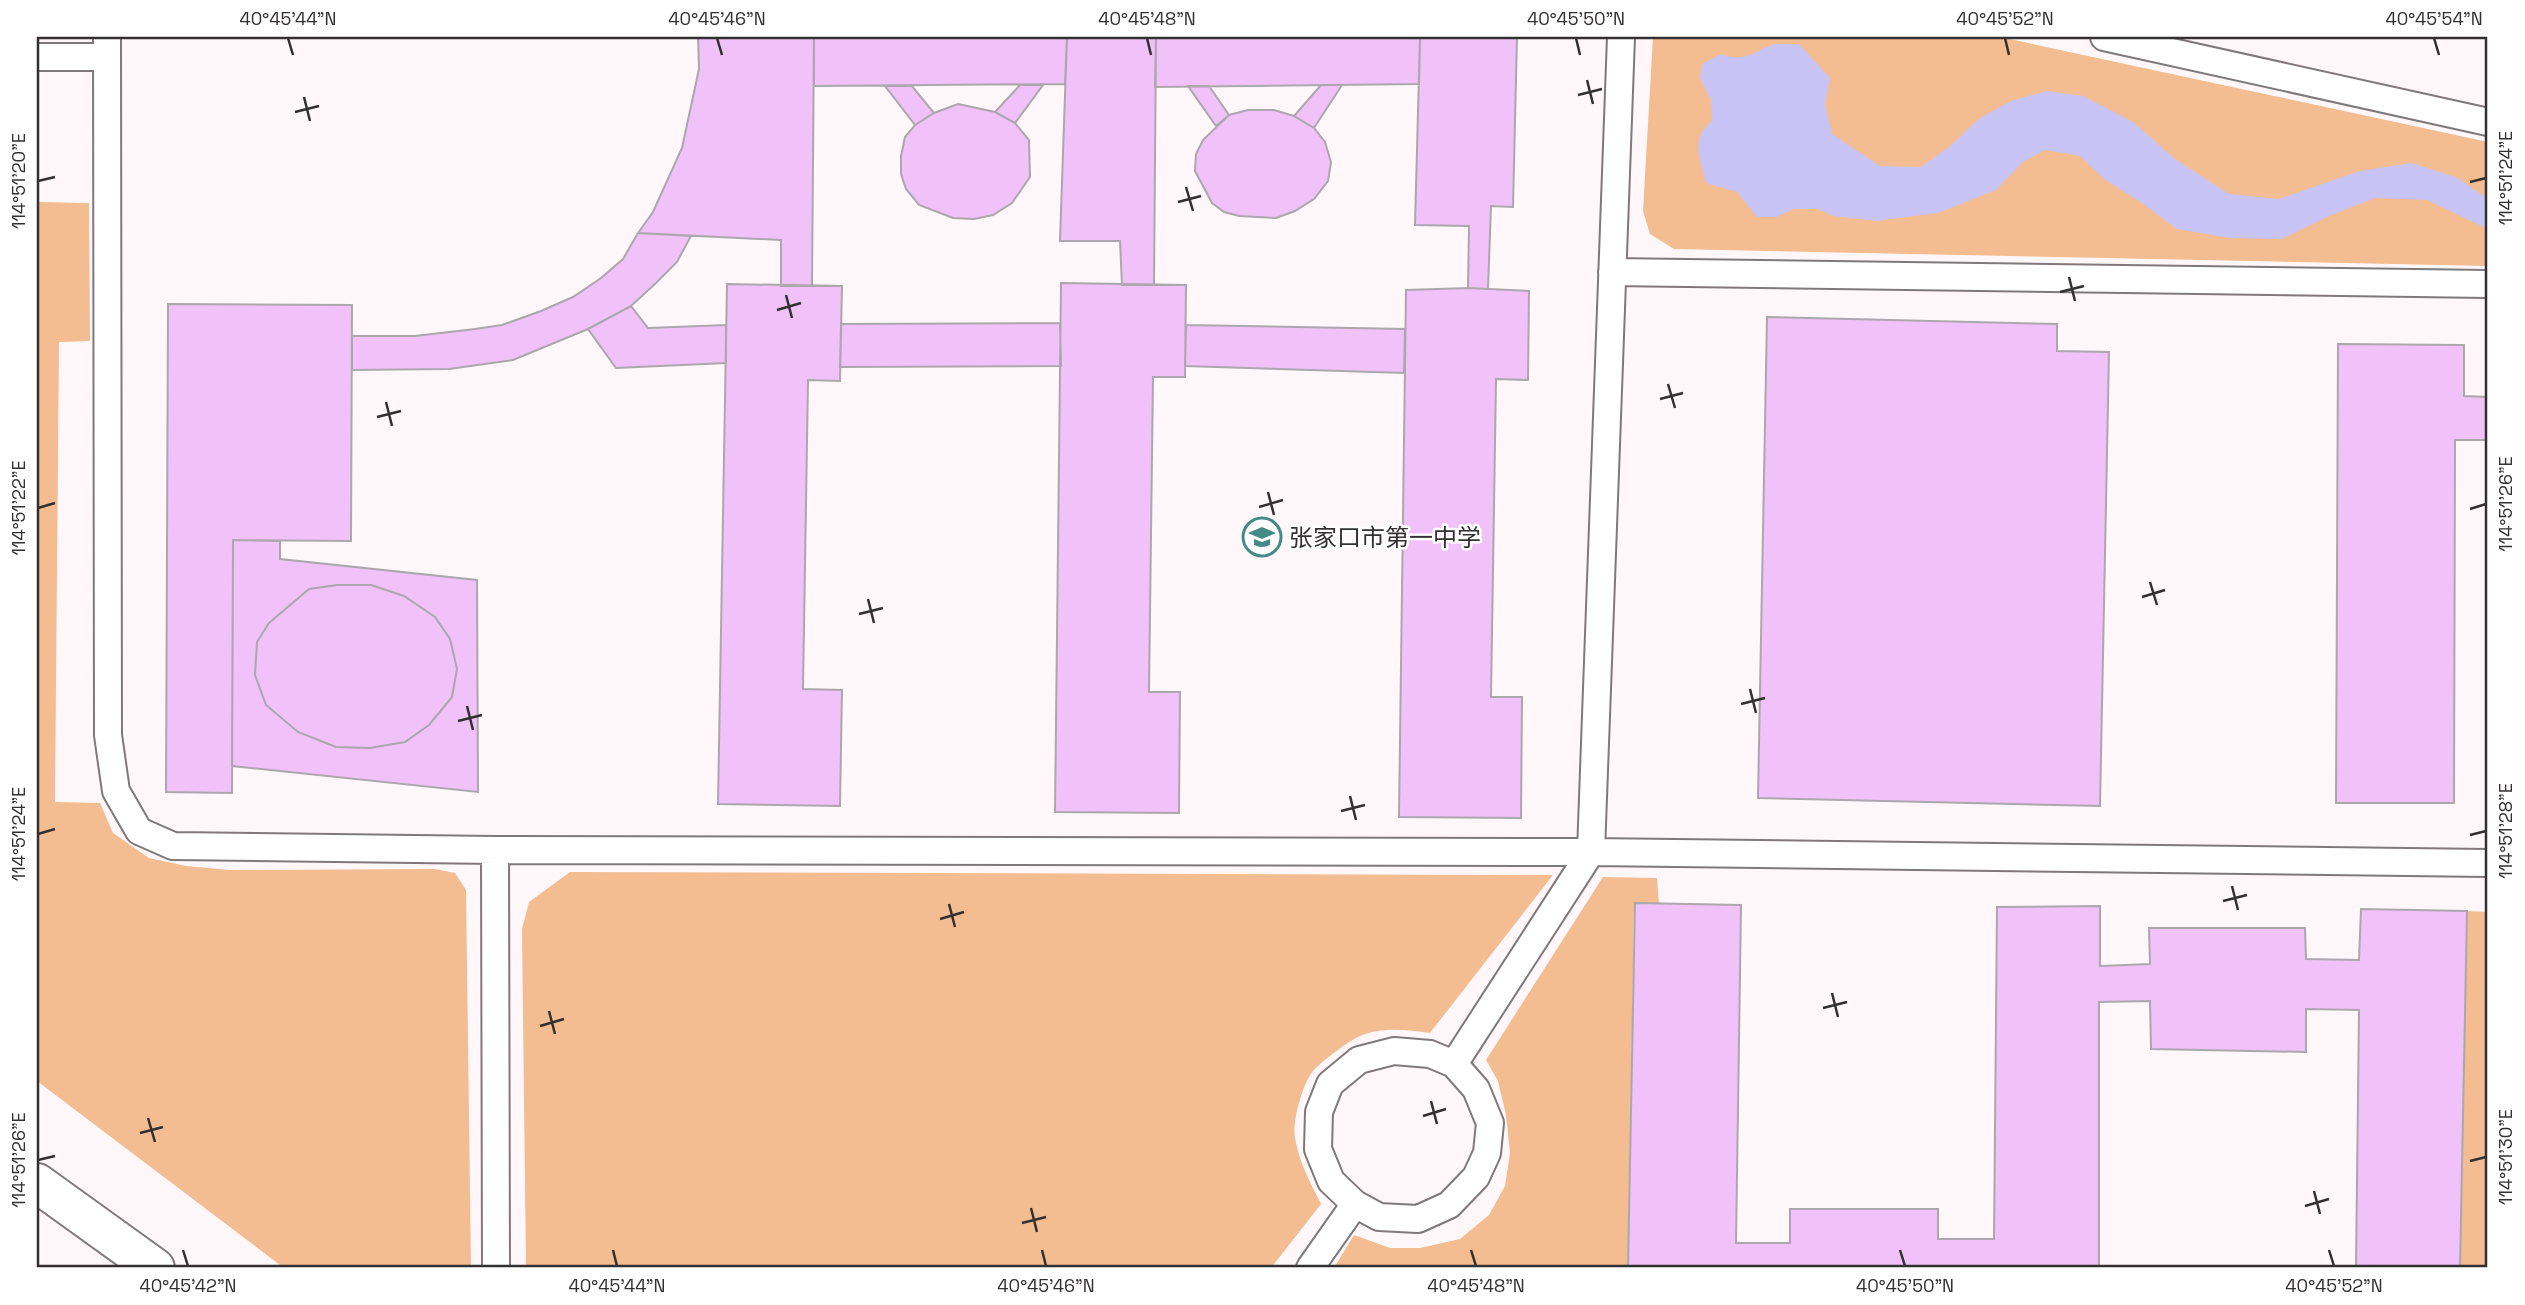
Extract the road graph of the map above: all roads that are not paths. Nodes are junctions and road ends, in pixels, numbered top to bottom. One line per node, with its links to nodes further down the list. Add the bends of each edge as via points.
1 (1621, 37): 6 (lane)
2 (2104, 37): 5 (lane)
3 (107, 47): 4 (lane); 8 (lane, via 108,735 116,791 139,831 173,846)
4 (37, 57)
5 (2488, 122)
6 (1612, 272): 7 (lane); 9 (lane)
7 (2488, 284)
8 (495, 850): 9 (lane); 15 (lane)
9 (1591, 852): 10 (lane); 11 (lane)
10 (2488, 863)
11 (1454, 1064): 13 (lane, via 1476,1089 1490,1123 1487,1153 1476,1177 1449,1205 1418,1219 1379,1217); 13 (lane, via 1430,1054 1394,1051 1359,1060 1330,1084 1319,1112 1318,1149 1331,1181)
12 (37, 1183): 14 (main road)
13 (1355, 1204): 16 (lane)
14 (155, 1268)
15 (496, 1268)
16 (1310, 1268)

